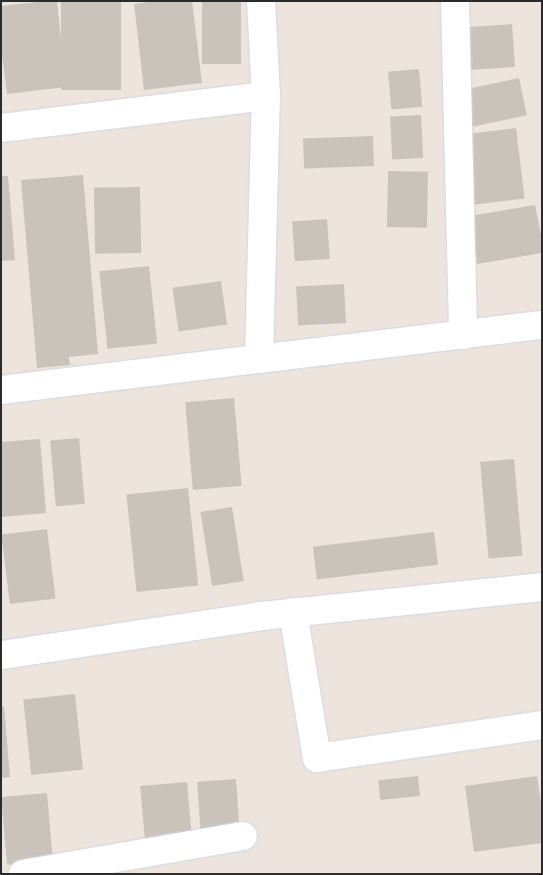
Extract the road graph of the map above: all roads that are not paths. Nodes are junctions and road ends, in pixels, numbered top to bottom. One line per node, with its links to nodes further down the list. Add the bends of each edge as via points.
1 (261, 1): 3 (street)
2 (455, 1): 6 (street)
3 (266, 96): 4 (street); 7 (street)
4 (1, 128)
5 (542, 325): 6 (street)
6 (463, 334): 7 (street)
7 (259, 359): 8 (street)
8 (1, 390)
9 (542, 586): 10 (street)
10 (293, 612): 11 (street); 12 (street, via 317,758)
11 (1, 655)
12 (542, 725)
13 (243, 836): 14 (street)
14 (54, 871): 15 (street)
15 (23, 874)

